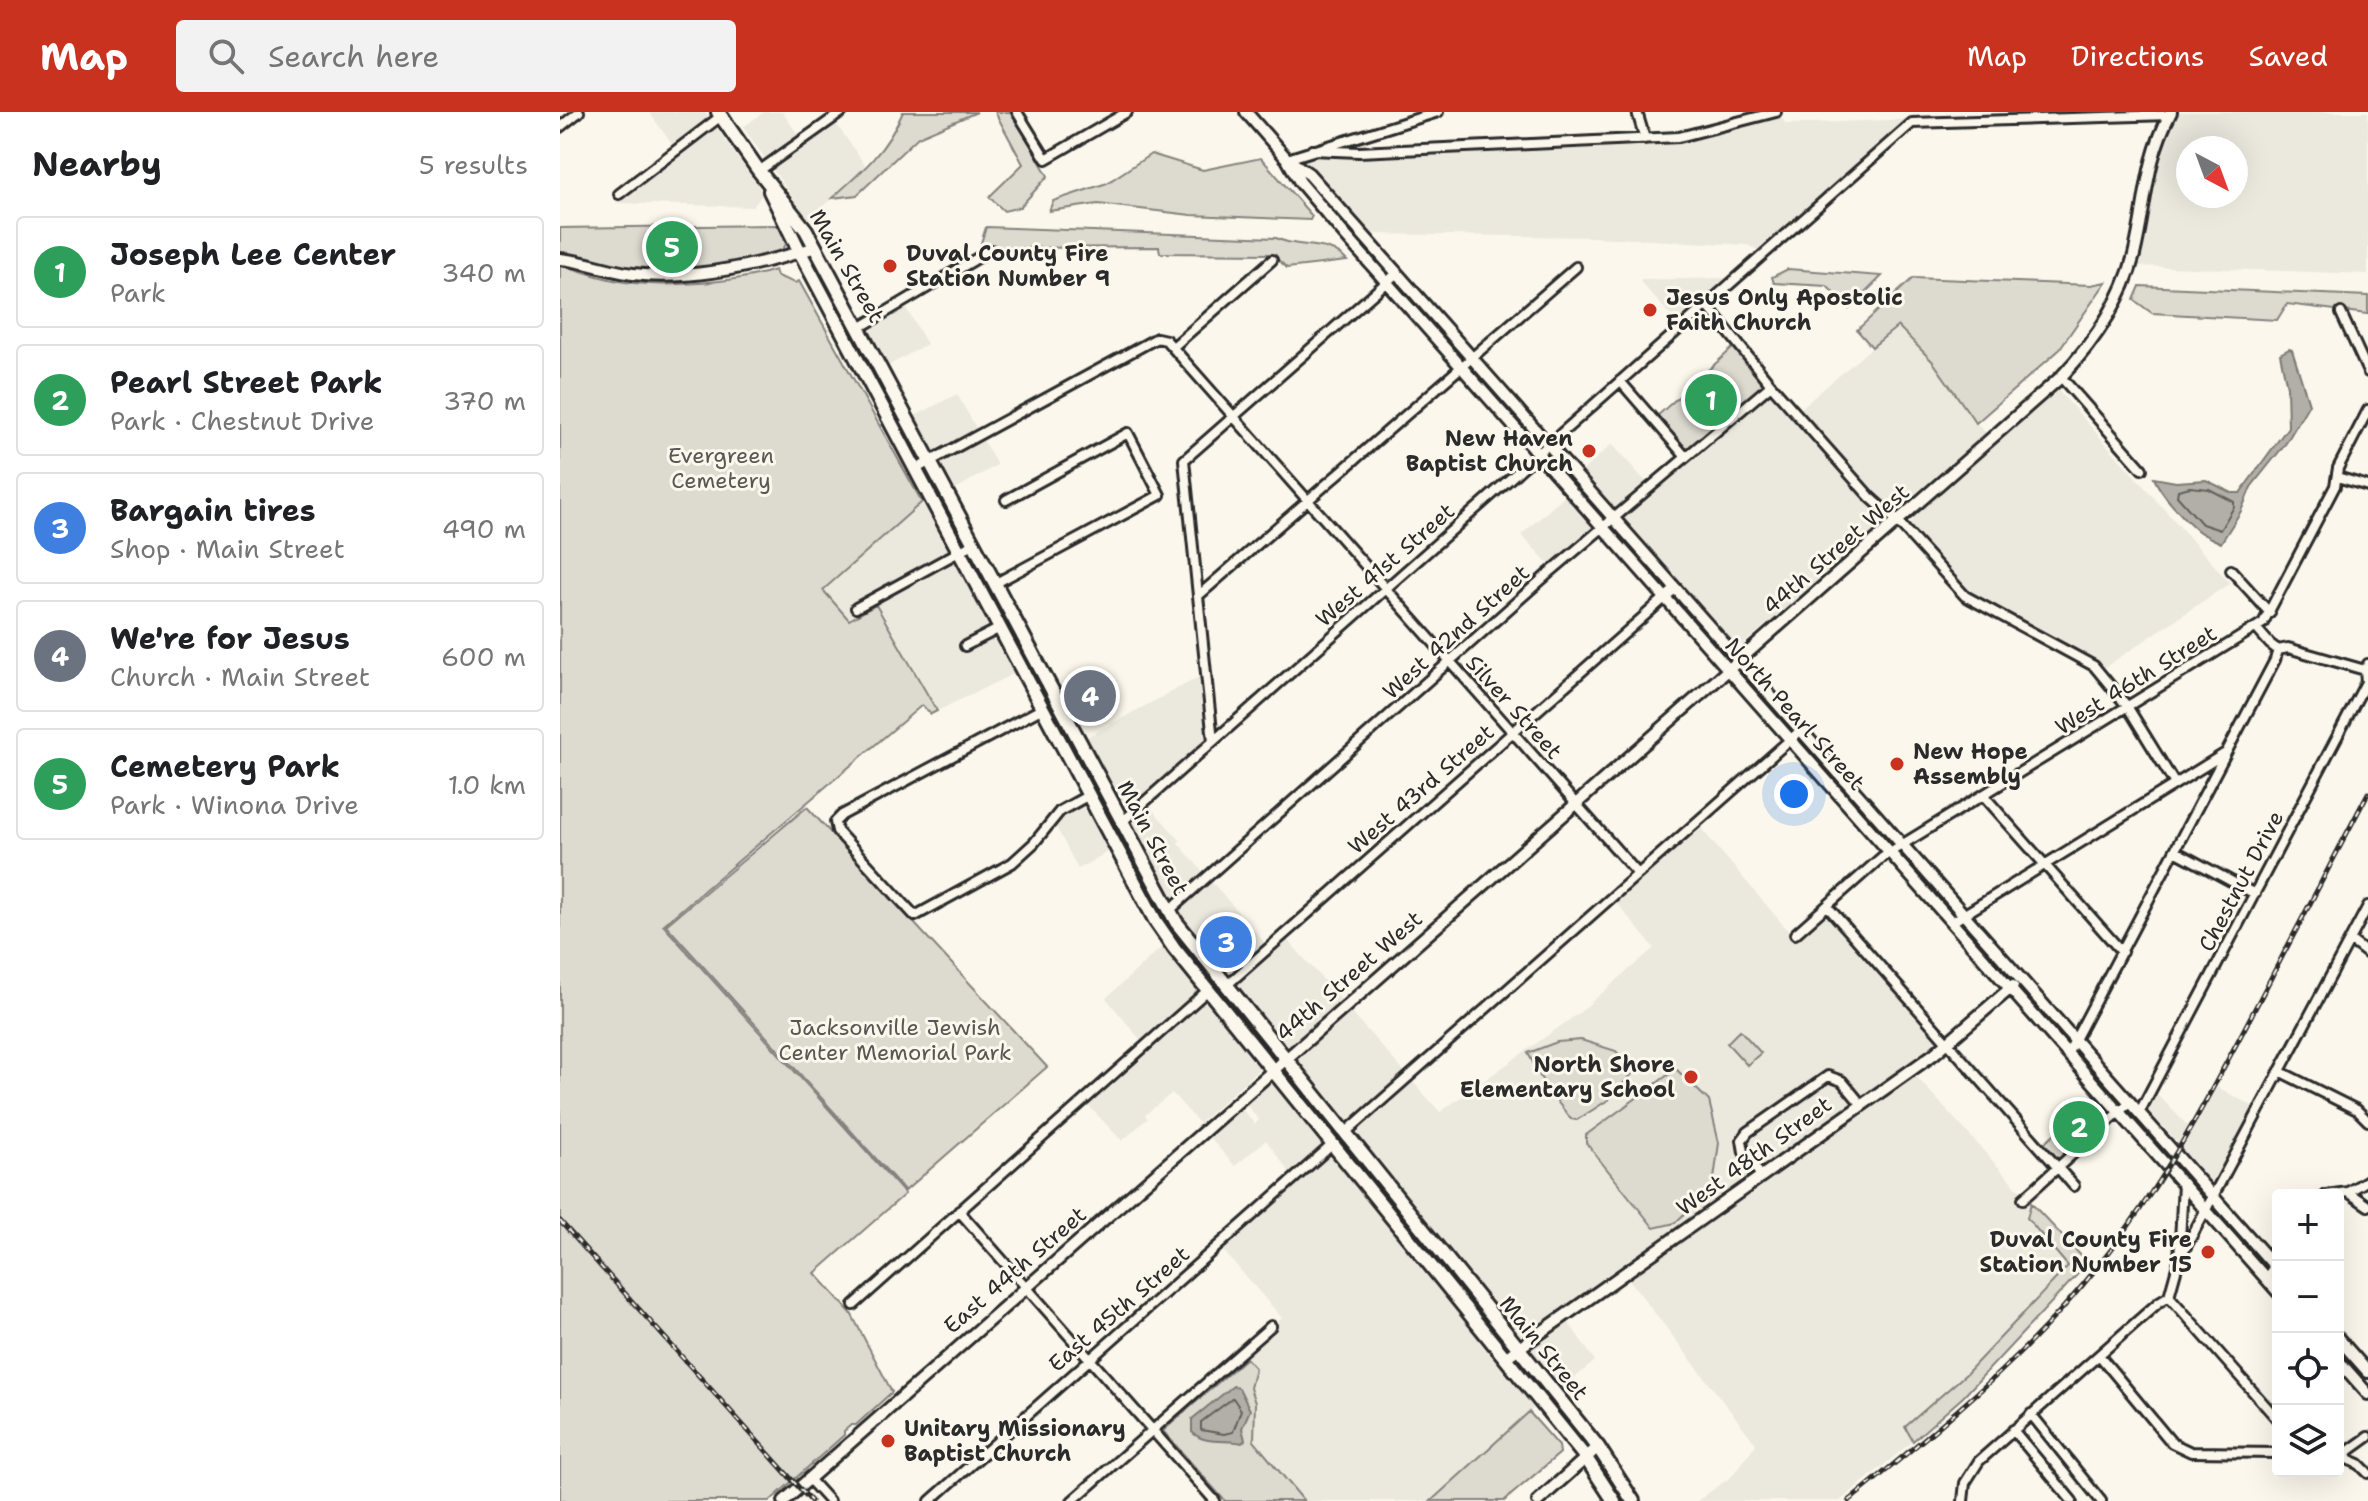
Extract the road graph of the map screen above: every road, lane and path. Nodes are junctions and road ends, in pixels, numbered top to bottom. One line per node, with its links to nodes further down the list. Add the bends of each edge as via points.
1 (579, 112): 13 (street)
2 (842, 112): 17 (street)
3 (1017, 112): 4 (street, via 1043,157 1050,159)
4 (1127, 112)
5 (1246, 112): 16 (street, North Pearl Street)
6 (1438, 112): 15 (street)
7 (1637, 112): 14 (street)
8 (1776, 112): 14 (street, via 1693,135)
9 (1908, 112): 12 (street)
10 (720, 114): 17 (main road, Main Street); 18 (street)
11 (2170, 114): 12 (street); 34 (street, 44th Street West, via 2153,150 2136,246 2121,290 2093,338)
12 (1912, 123): 27 (street, West 41st Street)
13 (560, 127)
14 (1645, 139): 15 (street)
15 (1312, 150): 16 (street)
16 (1287, 159): 25 (street, North Pearl Street, via 1309,174); 26 (street, North Pearl Street, via 1300,182)
17 (759, 171): 19 (main road, Main Street); 21 (main road, Main Street)
18 (619, 194)
19 (816, 247): 21 (street); 29 (main road, Main Street)
20 (991, 250): 29 (street)
21 (800, 252): 22 (street, via 745,268 658,276); 43 (main road, Main Street)
22 (560, 259)
23 (1272, 260): 30 (street)
24 (1576, 267): 31 (street)
25 (1397, 273): 26 (street); 31 (street, North Pearl Street)
26 (1387, 282): 32 (street, North Pearl Street); 38 (street)
27 (1706, 304): 35 (street, West 41st Street); 36 (street)
28 (2341, 313): 33 (street)
29 (859, 328): 42 (main road, Main Street)
30 (1173, 347): 38 (street, Silver Street); 42 (street, via 1157,338)
31 (1472, 357): 32 (street); 39 (street, North Pearl Street)
32 (1461, 367): 40 (street, North Pearl Street); 48 (street)
33 (2368, 372)
34 (2061, 377): 44 (street); 50 (street, 44th Street West)
35 (1620, 381): 39 (street, West 41st Street); 41 (street)
36 (1771, 385): 41 (street, West 42nd Street); 50 (street)
37 (2368, 410): 45 (street, West 46th Street)
38 (1233, 417): 48 (street, Silver Street); 58 (street, via 1184,460)
39 (1549, 444): 40 (street, West 41st Street); 49 (street, North Pearl Street)
40 (1538, 454): 51 (street, North Pearl Street); 56 (street, West 41st Street)
41 (1685, 456): 49 (street, West 42nd Street)
42 (931, 461): 43 (street); 52 (main road, Main Street)
43 (916, 469): 53 (main road, Main Street)
44 (2142, 469)
45 (2337, 477): 46 (street); 61 (street, West 46th Street)
46 (2368, 486)
47 (1006, 500): 55 (street, via 1128,433 1160,495)
48 (1309, 501): 56 (street, Silver Street); 58 (street)
49 (1614, 518): 51 (street, West 42nd Street); 57 (street, North Pearl Street)
50 (1898, 522): 66 (street, 44th Street West); 70 (street, via 1972,602 2094,666)
51 (1603, 527): 59 (street, North Pearl Street); 67 (street, West 42nd Street)
52 (975, 543): 53 (street); 55 (main road, Main Street)
53 (960, 550): 60 (street); 62 (main road, Main Street)
54 (2231, 570): 61 (street)
55 (996, 583): 82 (main road, Main Street)
56 (1386, 588): 67 (street, Silver Street); 76 (street, West 41st Street)
57 (1676, 588): 59 (street, West 43rd Street); 66 (street, North Pearl Street)
58 (1198, 596): 76 (street)
59 (1665, 598): 69 (street, North Pearl Street); 74 (street, West 43rd Street)
60 (856, 608)
61 (2270, 613): 63 (street, West 46th Street)
62 (1000, 628): 64 (street); 71 (main road, Main Street)
63 (2256, 628): 65 (street); 70 (street, West 46th Street)
64 (965, 646)
65 (2278, 650): 68 (street); 77 (street)
66 (1739, 659): 69 (street, 44th Street West); 73 (street, North Pearl Street)
67 (1450, 661): 74 (street, Silver Street); 91 (street, West 42nd Street)
68 (2367, 667): 88 (street, Chestnut Drive, via 2366,682)
69 (1727, 669): 75 (street, North Pearl Street); 81 (street, 44th Street West)
70 (2127, 706): 78 (street); 80 (street, West 46th Street)
71 (1043, 708): 72 (main road, Main Street); 79 (street, via 842,815 835,822 837,831 915,916 1012,863 1060,811)
72 (1054, 728): 79 (main road, Main Street); 82 (main road, via 1110,815)
73 (1801, 730): 75 (street); 83 (street, North Pearl Street)
74 (1513, 732): 81 (street, Silver Street); 99 (street, West 43rd Street)
75 (1790, 739): 85 (street, North Pearl Street); 87 (street)
76 (1213, 741): 82 (street, West 41st Street)
77 (2227, 753): 78 (street); 84 (street)
78 (2175, 784): 86 (street)
79 (1089, 795): 101 (main road, Main Street, via 1156,922)
80 (1984, 796): 83 (street, West 46th Street); 86 (street)
81 (1576, 803): 87 (street, Silver Street); 105 (street, 44th Street West)
82 (1122, 822): 91 (main road, Main Street)
83 (1903, 846): 85 (street, West 46th Street); 92 (street, North Pearl Street)
84 (2175, 851): 88 (street); 96 (street)
85 (1891, 852): 89 (street, West 46th Street); 93 (street, North Pearl Street)
86 (2044, 865): 92 (street); 96 (street)
87 (1638, 874): 115 (street)
88 (2255, 894): 113 (street, Chestnut Drive)
89 (1827, 906): 94 (street, West 46th Street); 103 (street)
90 (2368, 906): 95 (street)
91 (1170, 910): 99 (main road, Main Street)
92 (1964, 915): 93 (street); 98 (street, North Pearl Street)
93 (1952, 922): 100 (street, North Pearl Street)
94 (1795, 934)
95 (2350, 940): 97 (street); 107 (street)
96 (2122, 952): 102 (street)
97 (2368, 954)
98 (2021, 980): 100 (street, West 48th Street); 102 (street, North Pearl Street)
99 (1227, 985): 105 (main road, Main Street)
100 (2011, 988): 103 (street, West 48th Street); 104 (street, North Pearl Street)
101 (1208, 990): 106 (main road, Main Street); 128 (street)
102 (2075, 1041): 104 (street); 108 (street, North Pearl Street)
103 (1949, 1043): 109 (street, West 48th Street); 117 (street)
104 (2068, 1053): 112 (street, North Pearl Street)
105 (1285, 1059): 106 (street, 44th Street West); 115 (main road, Main Street)
106 (1273, 1069): 116 (main road, Main Street); 134 (street, East 44th Street)
107 (2281, 1072): 111 (street); 124 (street)
108 (2130, 1102): 112 (street); 113 (street, North Pearl Street)
109 (1861, 1104): 118 (street, West 48th Street); 118 (street, via 1842,1081 1828,1076 1748,1132 1742,1140 1744,1152)
110 (2368, 1106): 111 (street)
111 (2357, 1110): 114 (street)
112 (2120, 1111): 117 (street); 120 (street, North Pearl Street)
113 (2139, 1113): 124 (street, North Pearl Street)
114 (2368, 1121)
115 (1345, 1133): 139 (main road, Main Street)
116 (1333, 1144): 141 (street, East 45th Street); 142 (main road, Main Street)
117 (2059, 1167): 121 (street); 125 (street)
118 (1761, 1176): 139 (street, West 48th Street)
119 (2368, 1180): 122 (street)
120 (2183, 1183): 127 (street, North Pearl Street); 129 (street)
121 (2074, 1186)
122 (2348, 1192): 123 (street); 126 (street)
123 (2344, 1193)
124 (2214, 1197): 127 (street); 130 (street, North Pearl Street)
125 (2023, 1199)
126 (2368, 1206)
127 (2206, 1210): 129 (street); 132 (street, North Pearl Street)
128 (959, 1211): 134 (street); 136 (street)
129 (2179, 1260): 135 (street)
130 (2272, 1261)
131 (2272, 1271): 132 (street)
132 (2266, 1278): 133 (street, North Pearl Street)
133 (2272, 1285)
134 (1025, 1287): 141 (street); 157 (street, East 44th Street)
135 (2169, 1296): 140 (street); 146 (street)
136 (854, 1305)
137 (1271, 1326): 148 (street)
138 (2344, 1345): 144 (street)
139 (1519, 1348): 142 (street, West 48th Street); 151 (main road, Main Street)
140 (2099, 1355): 147 (street); 152 (street, via 2182,1449)
141 (1090, 1358): 148 (street); 160 (street, East 45th Street)
142 (1505, 1358): 155 (main road, Main Street)
143 (2344, 1367): 145 (street)
144 (2368, 1372)
145 (2368, 1394)
146 (2272, 1413)
147 (2031, 1414): 149 (street); 168 (street)
148 (1152, 1430): 161 (street); 162 (street)
149 (2013, 1430): 166 (street, via 1979,1461 1965,1483); 167 (street)
150 (2368, 1437): 153 (street)
151 (1598, 1447): 155 (street); 165 (main road, Main Street)
152 (2272, 1453)
153 (2344, 1453)
154 (2344, 1457): 156 (street)
155 (1586, 1458): 163 (street); 164 (main road, Main Street)
156 (2368, 1473)
157 (809, 1479): 158 (street, East 44th Street); 159 (street)
158 (784, 1501)
159 (829, 1501)
160 (930, 1501)
161 (1072, 1501)
162 (1214, 1501)
163 (1538, 1501)
164 (1614, 1501)
165 (1633, 1501)
166 (1963, 1501)
167 (2072, 1501)
168 (2101, 1501)

